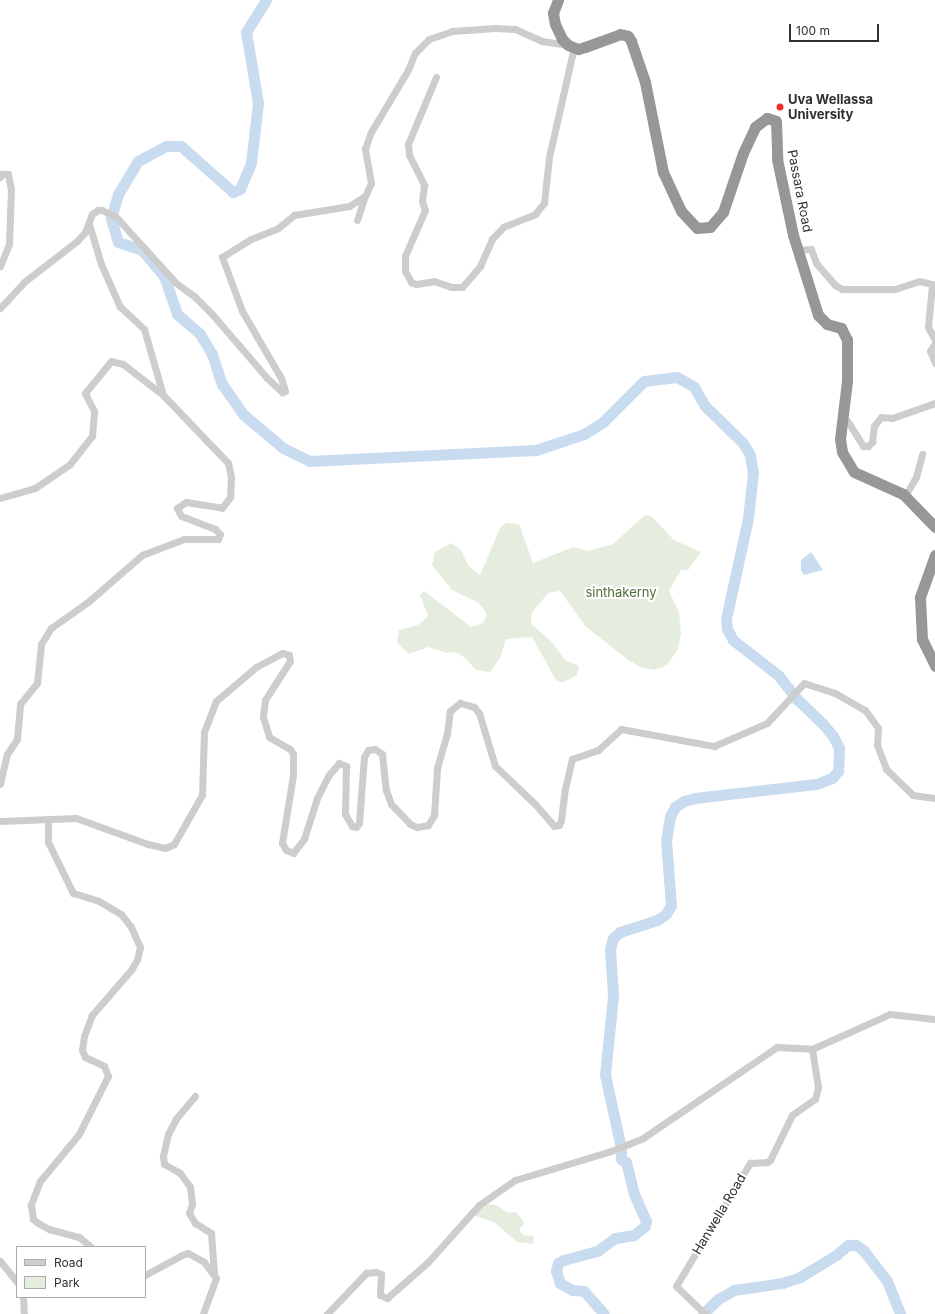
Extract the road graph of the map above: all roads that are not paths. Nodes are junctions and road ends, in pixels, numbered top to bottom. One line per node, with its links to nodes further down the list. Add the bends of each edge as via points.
1 (558, 0): 2 (highway, via 553,13 555,24 562,39)
2 (571, 46): 3 (street, via 549,157 544,203 535,214 503,227 492,239 480,266 462,287 451,287 434,281 416,284 411,282 405,271 405,256 425,210 422,201 424,185 409,155 408,144); 5 (street, via 542,41 515,29 495,28 452,31 429,39 416,53 371,132 365,149 371,183); 8 (highway, Passara Road, via 585,47 620,34 628,36 638,56 663,172 681,211 697,228 705,229 715,224 724,212 742,153 755,127 767,118 774,120 777,124 777,159 793,235)
3 (436, 77)
4 (0, 177): 9 (street, via 2,174 8,174 11,189 9,244)
5 (365, 196): 6 (street); 7 (street, via 349,206 294,215 278,228 251,239 222,257 242,311 285,387 285,391 282,392 212,314 176,283 117,218 98,210 92,214)
6 (357, 220)
7 (88, 224): 10 (street, via 77,241 24,282); 14 (street, via 101,264 120,307 144,329)
8 (799, 250): 11 (street, via 811,249 816,263 835,286 856,290 870,287 895,289 919,281 932,284 928,328); 16 (highway, Passara Road, via 818,315 827,324 842,328 846,335 847,381)
9 (0, 266)
10 (0, 308)
11 (935, 340)
12 (935, 343): 13 (street, via 930,351)
13 (935, 363)
14 (163, 395): 19 (street, via 123,364 112,361 85,393 94,411 92,436 70,464 35,488); 23 (street, via 228,463 231,477 230,497 222,508 186,502 177,508 181,516 215,529 220,537 215,540 195,537 184,539 142,555 88,601 51,628 41,644 37,683 20,704 17,739 7,754)
15 (935, 403): 16 (street, via 892,418 881,417 874,426 872,442 865,446 846,421)
16 (842, 421): 18 (highway, Passara Road, via 841,446 848,465 861,476)
17 (922, 454): 18 (street, via 916,477)
18 (905, 496): 20 (highway, Passara Road)
19 (0, 498)
20 (935, 527)
21 (935, 555): 22 (highway, via 920,597 922,639)
22 (935, 666)
23 (0, 784)
24 (935, 798): 25 (street, via 913,795 886,769 878,745 878,728 865,710 817,686 804,683 761,727 738,734 714,746 627,728 621,729 598,750 572,760 561,820 559,826 554,826 495,766 479,713 474,707 460,703 450,711 447,734 437,768 434,815 428,825 417,827 410,824 391,804 386,790 382,754 375,749 368,750 364,757 359,823 352,826 346,814 346,766 339,763 328,776 317,798 304,839 293,853 286,850 282,843 293,775 293,754 290,748 270,737 263,717 265,700 290,661 289,654 282,653 256,666 216,701 204,732 202,795 174,844 165,848 148,844 76,818)
25 (48, 820): 26 (street); 30 (street, via 48,842 73,893 99,901 121,914 131,927 140,947 131,970 92,1015 84,1036 84,1057 104,1066 108,1076 79,1134 40,1181 31,1213 38,1223 49,1229 80,1237)
26 (0, 821)
27 (935, 1019): 28 (street, via 890,1014)
28 (812, 1049): 38 (street, via 776,1047 630,1144 515,1180 479,1205 428,1262 387,1298 380,1295 381,1274 366,1273); 39 (street, Hanwella Road, via 818,1087 815,1099 792,1115 770,1160 750,1163 676,1286)
29 (195, 1096): 32 (street, via 176,1119 168,1134 163,1156 164,1164 180,1173 190,1187 192,1204 189,1213 195,1223 210,1233)
30 (90, 1246)
31 (0, 1261): 34 (street)
32 (214, 1273): 33 (street, via 204,1262 188,1253); 37 (street, via 214,1286)
33 (146, 1274)
34 (16, 1281)
35 (23, 1298): 36 (street)
36 (24, 1314)
37 (203, 1314)
38 (327, 1314)
39 (705, 1314)

